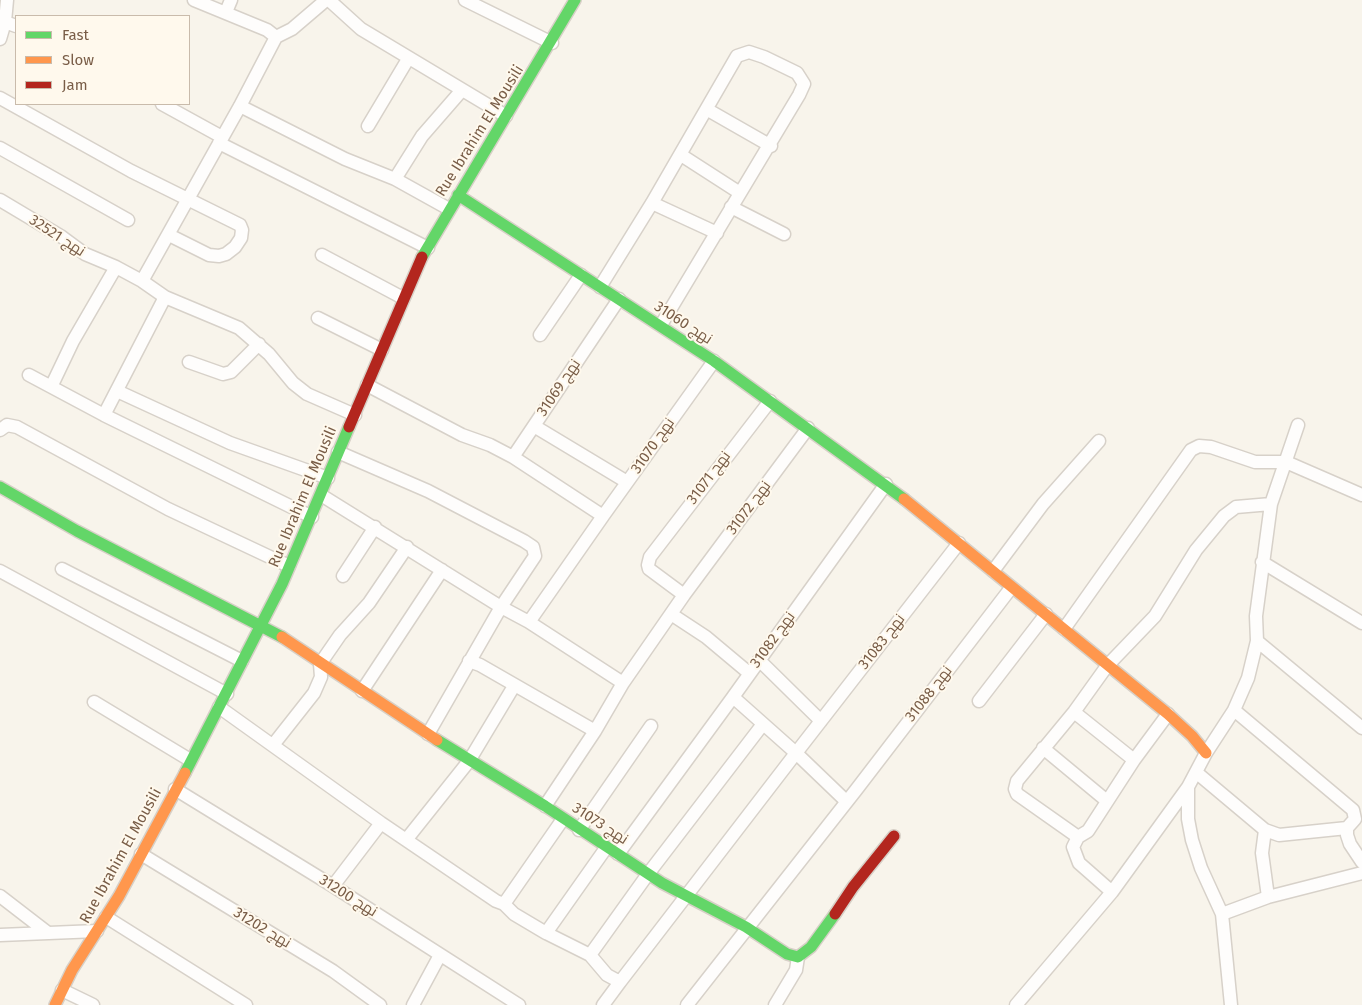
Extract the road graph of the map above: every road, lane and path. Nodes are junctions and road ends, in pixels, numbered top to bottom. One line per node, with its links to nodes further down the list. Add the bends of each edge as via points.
1 (7, 0): 7 (street)
2 (194, 0): 6 (street)
3 (327, 0): 8 (street, via 292,29); 11 (street, via 361,29)
4 (465, 0): 10 (street)
5 (575, 0): 10 (street, Rue Ibrahim El Mousili)
6 (228, 6): 8 (street)
7 (7, 23): 9 (street)
8 (276, 36): 15 (street)
9 (0, 39)
10 (552, 43): 17 (street, Rue Ibrahim El Mousili)
11 (408, 59): 12 (street); 18 (street)
12 (462, 90): 17 (street); 23 (street, via 422,136)
13 (0, 98): 27 (street)
14 (164, 105): 19 (street)
15 (240, 106): 19 (street); 23 (street, via 345,159)
16 (708, 110): 20 (street); 20 (street, via 731,66 742,53 764,57 797,73 804,84); 22 (street)
17 (506, 116): 25 (street, Rue Ibrahim El Mousili)
18 (368, 126)
19 (220, 140): 27 (street); 35 (street)
20 (771, 146): 24 (street)
21 (0, 148): 31 (street)
22 (681, 155): 24 (street); 28 (street)
23 (395, 179): 30 (street)
24 (740, 193): 29 (street)
25 (458, 195): 30 (street, Rue Ibrahim El Mousili); 38 (street, نهج 31060)
26 (0, 200): 37 (street, نهج 32521, via 62,236 84,254)
27 (187, 200): 34 (street); 34 (street, via 240,225 241,238 231,251 218,256 209,255)
28 (652, 203): 32 (street); 40 (street)
29 (731, 207): 32 (street); 33 (street)
30 (449, 209): 35 (street, Rue Ibrahim El Mousili)
31 (128, 220)
32 (717, 233): 45 (street)
33 (784, 234)
34 (169, 235): 39 (street)
35 (428, 248): 42 (street, Rue Ibrahim El Mousili)
36 (322, 256): 42 (street)
37 (116, 267): 39 (street, نهج 32521); 52 (street)
38 (582, 275): 40 (street, نهج 31060); 46 (street)
39 (142, 280): 41 (street, نهج 32521)
40 (600, 287): 43 (street, نهج 31060)
41 (164, 297): 47 (street, نهج 32521, via 239,328); 54 (street)
42 (403, 298): 48 (street, Rue Ibrahim El Mousili)
43 (619, 299): 45 (street, نهج 31060); 59 (street, نهج 31069)
44 (318, 318): 48 (street)
45 (661, 325): 49 (street, نهج 31060)
46 (540, 335)
47 (258, 344): 50 (street, via 231,372 223,374); 57 (street, نهج 32521, via 307,394)
48 (382, 350): 53 (street, Rue Ibrahim El Mousili)
49 (714, 361): 55 (street, نهج 31060); 67 (street, نهج 31070)
50 (190, 362)
51 (29, 374): 52 (street)
52 (52, 385): 56 (street)
53 (367, 385): 57 (street, Rue Ibrahim El Mousili); 64 (street, via 462,435)
54 (117, 391): 56 (street); 66 (street, via 230,443)
55 (770, 401): 60 (street, نهج 31060); 86 (street, نهج 31071, via 650,557 649,569)
56 (104, 415): 74 (street)
57 (355, 415): 63 (street, Rue Ibrahim El Mousili)
58 (1298, 425): 65 (street)
59 (534, 426): 64 (street, نهج 31069); 67 (street)
60 (808, 428): 68 (street, نهج 31060); 86 (street, نهج 31072)
61 (0, 430): 79 (street, via 7,425 17,427 168,510)
62 (1099, 441): 83 (street, via 1043,504)
63 (338, 452): 66 (street, Rue Ibrahim El Mousili); 87 (street, via 428,491 533,548 533,560)
64 (513, 457): 73 (street)
65 (1286, 462): 70 (street); 72 (street); 93 (street, via 1255,462 1211,447 1199,446 1191,450)
66 (328, 478): 71 (street, Rue Ibrahim El Mousili)
67 (627, 482): 73 (street, نهج 31070)
68 (886, 484): 76 (street, نهج 31060); 95 (street, نهج 31082)
69 (0, 487): 91 (street, نهج 31073, via 77,532)
70 (1362, 494)
71 (321, 495): 74 (street, Rue Ibrahim El Mousili); 75 (street)
72 (1271, 504): 78 (street); 99 (street, via 1236,507 1224,516 1196,550 1155,616)
73 (603, 516): 90 (street, نهج 31070)
74 (312, 517): 79 (street, Rue Ibrahim El Mousili)
75 (375, 527): 77 (street); 84 (street)
76 (959, 543): 83 (street); 112 (street, نهج 31083)
77 (407, 547): 81 (street); 98 (street, via 369,603 340,635)
78 (1262, 562): 92 (street); 94 (street, via 1256,616)
79 (289, 566): 91 (street, Rue Ibrahim El Mousili)
80 (62, 569): 96 (street)
81 (442, 570): 87 (street); 103 (street)
82 (0, 571): 104 (street)
83 (993, 571): 85 (street)
84 (343, 576)
85 (1012, 588): 89 (street); 129 (street, نهج 31088)
86 (687, 591): 88 (street, نهج 31072)
87 (501, 607): 90 (street); 97 (street)
88 (670, 614): 100 (street, via 706,637); 101 (street, نهج 31072)
89 (1046, 614): 93 (street); 106 (street)
90 (529, 622): 101 (street)
91 (260, 623): 96 (street, Rue Ibrahim El Mousili); 98 (street, نهج 31073)
92 (1362, 623)
93 (1064, 629): 99 (street)
94 (1257, 641): 109 (street, via 1248,678); 113 (street)
95 (759, 660): 100 (street, نهج 31082); 112 (street)
96 (242, 661): 104 (street, Rue Ibrahim El Mousili)
97 (469, 661): 102 (street); 117 (street)
98 (320, 664): 103 (street, نهج 31073); 118 (street, via 321,677 314,693)
99 (1107, 666): 110 (street); 111 (street)
100 (749, 673): 105 (street, نهج 31082)
101 (623, 683): 116 (street, نهج 31072)
102 (514, 686): 116 (street); 124 (street)
103 (362, 691): 117 (street, نهج 31073)
104 (227, 694): 108 (street, Rue Ibrahim El Mousili)
105 (733, 697): 114 (street); 139 (street, نهج 31082)
106 (979, 701)
107 (94, 702): 122 (street)
108 (220, 707): 118 (street); 122 (street, Rue Ibrahim El Mousili)
109 (1234, 710): 121 (street); 133 (street, via 1353,810 1355,819)
110 (1074, 712): 119 (street); 123 (street)
111 (1168, 714): 121 (street); 123 (street)
112 (821, 721): 120 (street, نهج 31083)
113 (1361, 723)
114 (763, 724): 120 (street); 143 (street)
115 (651, 726): 134 (street)
116 (594, 731): 130 (street, نهج 31072)
117 (428, 734): 124 (street, نهج 31073)
118 (273, 746): 132 (street)
119 (1043, 748): 128 (street); 137 (street, via 1020,776 1015,789 1025,800)
120 (796, 753): 129 (street); 146 (street)
121 (1206, 753): 125 (street)
122 (190, 760): 127 (street, Rue Ibrahim El Mousili)
123 (1134, 760): 128 (street)
124 (469, 761): 130 (street, نهج 31073); 138 (street)
125 (1197, 773): 126 (street); 135 (street)
126 (1188, 787): 145 (street); 150 (street, via 1192,840)
127 (175, 789): 140 (street, Rue Ibrahim El Mousili); 144 (street, نهج 31200)
128 (1107, 800): 137 (street, via 1088,831)
129 (846, 801): 152 (street, نهج 31088)
130 (546, 806): 131 (street, نهج 31073)
131 (563, 819): 134 (street, نهج 31073); 149 (street)
132 (381, 823): 138 (street); 144 (street)
133 (1347, 828): 135 (street, via 1279,835); 141 (street, via 1350,844)
134 (579, 830): 139 (street, نهج 31073)
135 (1265, 830): 148 (street, via 1262,853)
136 (894, 836): 159 (street, via 811,947)
137 (1078, 837): 145 (street, via 1074,848 1079,863)
138 (406, 840): 149 (street)
139 (612, 851): 143 (street, نهج 31073); 155 (street, نهج 31082)
140 (141, 854): 151 (street, Rue Ibrahim El Mousili); 165 (street, نهج 31202, via 333,971)
141 (1362, 862)
142 (1362, 873): 148 (street)
143 (648, 874): 146 (street, نهج 31073); 158 (street)
144 (333, 886): 157 (street, نهج 31200)
145 (1112, 892): 171 (street)
146 (688, 895): 152 (street, نهج 31073); 160 (street)
147 (0, 896): 154 (street)
148 (1268, 898): 150 (street)
149 (504, 904): 155 (street, via 514,914)
150 (1222, 914): 172 (street)
151 (106, 917): 153 (street, Rue Ibrahim El Mousili); 164 (street)
152 (746, 928): 159 (street, نهج 31073, via 787,954); 169 (street, نهج 31088)
153 (97, 931): 154 (street); 161 (street, Rue Ibrahim El Mousili)
154 (48, 933): 156 (street)
155 (546, 933): 158 (street)
156 (0, 935)
157 (440, 955): 166 (street); 167 (street, نهج 31200)
158 (590, 955): 160 (street, via 607,975)
159 (798, 956): 170 (street, via 796,970)
160 (620, 982): 168 (street)
161 (62, 990): 162 (street, Rue Ibrahim El Mousili); 163 (street)
162 (55, 1005)
163 (93, 1005)
164 (246, 1005)
165 (380, 1005)
166 (412, 1005)
167 (520, 1005)
168 (603, 1005)
169 (687, 1005)
170 (775, 1005)
171 (1016, 1005)
172 (1231, 1005)

